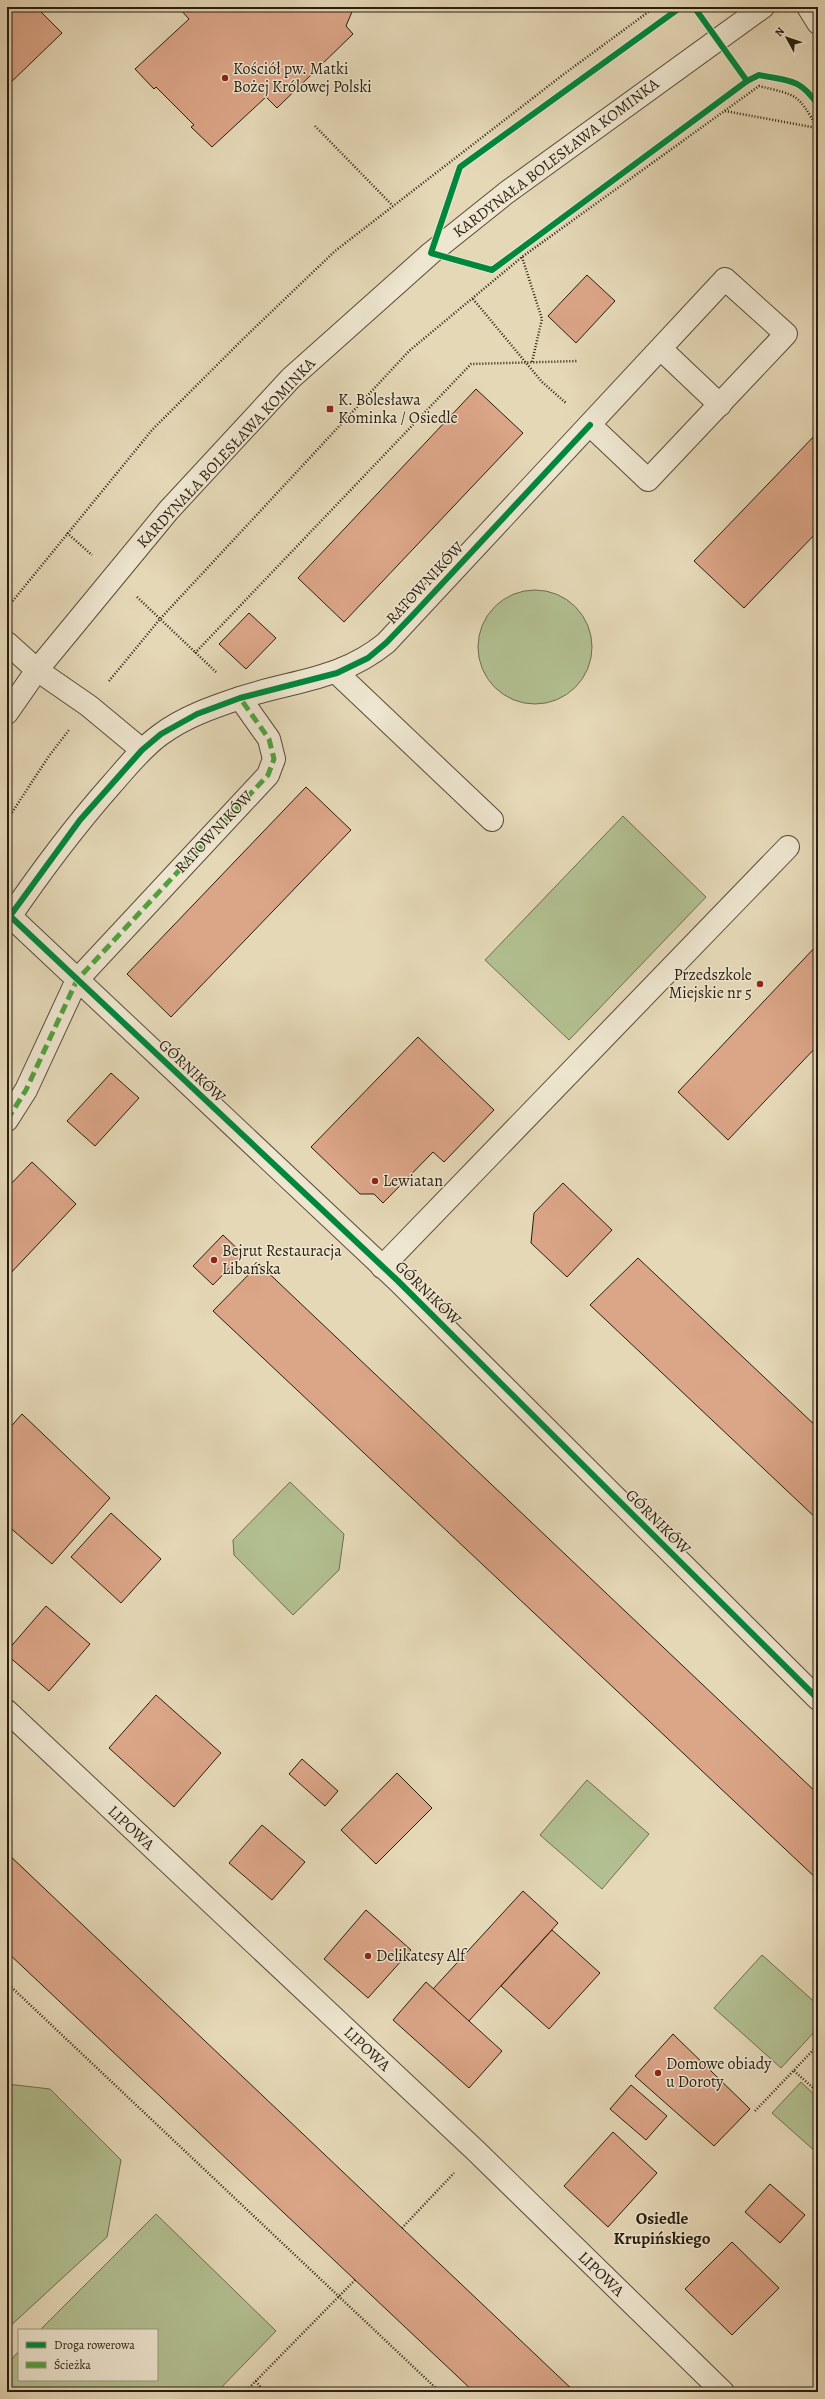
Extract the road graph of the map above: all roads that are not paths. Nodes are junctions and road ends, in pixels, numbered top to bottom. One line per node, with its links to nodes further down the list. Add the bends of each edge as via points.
1 (763, 7): 8 (street, KARDYNAŁA BOLESŁAWA KOMINKA, via 506,193 431,253 291,378 168,511)
2 (808, 7): 3 (street)
3 (818, 23)
4 (661, 349): 5 (street); 5 (street, RATOWNIKÓW, via 725,279 786,334); 6 (street, RATOWNIKÓW)
5 (720, 405): 6 (street, via 648,480)
6 (590, 425): 9 (street, RATOWNIKÓW, via 386,643 368,658)
7 (7, 643): 8 (street)
8 (37, 670): 11 (street, KARDYNAŁA BOLESŁAWA KOMINKA); 12 (street, via 89,706)
9 (337, 673): 10 (street, RATOWNIKÓW); 13 (street)
10 (240, 698): 12 (street, via 180,722); 16 (street, RATOWNIKÓW, via 269,739 274,759 268,775)
11 (7, 713)
12 (142, 750): 15 (street, via 80,820)
13 (492, 820)
14 (788, 847): 18 (street)
15 (9, 919): 16 (street, GÓRNIKÓW)
16 (77, 980): 17 (street, RATOWNIKÓW, via 26,1090); 18 (street, GÓRNIKÓW)
17 (7, 1120)
18 (382, 1267): 19 (street, GÓRNIKÓW)
19 (818, 1699)
20 (7, 1711): 21 (street, LIPOWA, via 475,2150)
21 (723, 2392)

